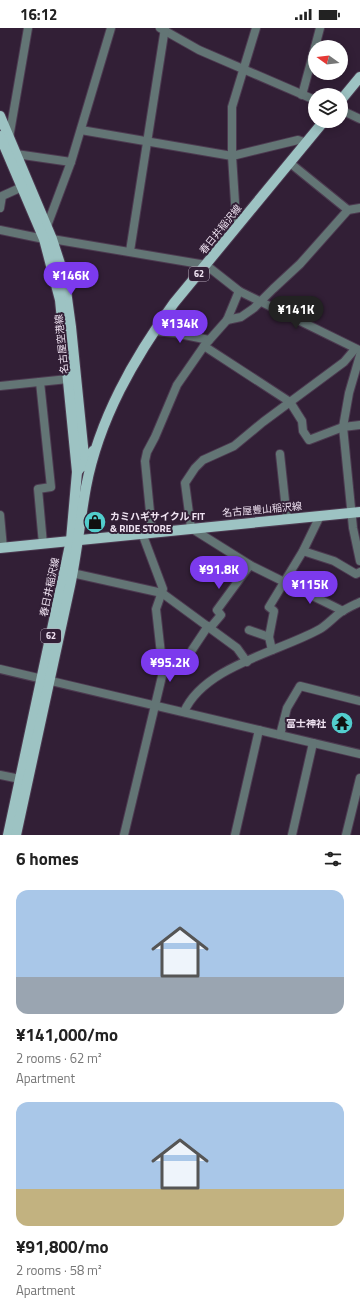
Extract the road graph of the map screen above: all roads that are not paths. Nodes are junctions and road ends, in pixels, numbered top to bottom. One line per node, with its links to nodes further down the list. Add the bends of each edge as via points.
1 (28, 28): 18 (street)
2 (111, 28): 17 (street)
3 (256, 28): 7 (street)
4 (320, 28): 6 (street)
5 (163, 29): 7 (street, via 199,50); 19 (street)
6 (317, 40)
7 (243, 69): 11 (street); 22 (street, via 232,107)
8 (308, 72): 11 (street)
9 (360, 77): 10 (main road)
10 (348, 92)
11 (302, 94): 12 (street)
12 (308, 97)
13 (348, 113): 15 (street)
14 (0, 116): 18 (main road, 名古屋空港線)
15 (360, 119)
16 (318, 128): 20 (main road, 春日井稲沢線 / 62)
17 (81, 130): 19 (street); 23 (street)
18 (5, 137): 21 (main road, 名古屋空港線)
19 (147, 141): 22 (street); 33 (street)
20 (306, 143): 22 (street, via 298,140); 24 (main road, 春日井稲沢線 / 62)
21 (7, 152): 23 (street); 25 (main road, 名古屋空港線); 30 (main road, 名古屋空港線)
22 (232, 156): 29 (street, via 236,218)
23 (71, 162): 30 (street)
24 (290, 163): 28 (street); 29 (main road, 春日井稲沢線 / 62)
25 (22, 187): 26 (street, via 2,196); 32 (main road, 名古屋空港線)
26 (0, 208)
27 (360, 208): 28 (street)
28 (348, 210): 36 (street, via 300,264)
29 (239, 224): 34 (main road, 春日井稲沢線 / 62)
30 (47, 226): 32 (main road, 名古屋空港線)
31 (0, 230): 32 (street)
32 (48, 239): 33 (street); 41 (main road, 名古屋空港線, via 60,300); 49 (main road, 名古屋空港線, via 64,276)
33 (130, 251): 34 (street)
34 (206, 265): 35 (street); 38 (main road, 春日井稲沢線 / 62)
35 (239, 291): 36 (street); 37 (street)
36 (261, 301): 37 (street, via 242,317); 40 (street)
37 (227, 320): 39 (street)
38 (154, 331): 39 (street, via 175,333); 47 (main road, 春日井稲沢線 / 62, via 127,375)
39 (207, 343): 44 (street); 57 (street, via 177,385 147,452)
40 (358, 352): 44 (street); 46 (street)
41 (68, 379): 42 (street); 50 (main road, 名古屋空港線)
42 (40, 382): 43 (street); 59 (street, via 51,487 38,489)
43 (0, 386)
44 (290, 402): 46 (street, via 302,421 303,431 309,440); 56 (street, via 234,446 203,460 195,468 185,483)
45 (360, 425): 46 (street)
46 (343, 427): 52 (street)
47 (99, 442): 49 (main road, 春日井稲沢線 / 62); 51 (main road, 春日井稲沢線 / 62)
48 (280, 454): 55 (street)
49 (85, 464): 50 (main road, 春日井稲沢線 / 62); 51 (main road, 名古屋空港線)
50 (78, 472): 58 (main road, 春日井稲沢線 / 62)
51 (86, 487): 58 (main road, 春日井稲沢線 / 62)
52 (356, 513): 54 (main road, 名古屋豊山稲沢線); 62 (street)
53 (0, 515): 60 (street)
54 (320, 516): 55 (main road, 名古屋豊山稲沢線); 61 (street)
55 (287, 519): 56 (main road, 名古屋豊山稲沢線)
56 (191, 528): 57 (main road, 名古屋豊山稲沢線); 63 (street)
57 (147, 532): 58 (main road, 名古屋豊山稲沢線); 67 (street)
58 (75, 540): 59 (main road, 名古屋豊山稲沢線); 65 (main road, 春日井稲沢線 / 62); 78 (main road, 春日井稲沢線 / 62)
59 (43, 544): 60 (main road, 名古屋豊山稲沢線)
60 (2, 548)
61 (303, 551): 64 (street, via 334,561 356,574); 66 (street)
62 (360, 561)
63 (250, 565): 66 (street); 70 (street, via 218,606 217,610 221,615)
64 (360, 572)
65 (72, 573): 67 (street); 78 (main road, 春日井稲沢線 / 62)
66 (285, 583): 69 (street); 72 (street, via 269,607 274,611)
67 (162, 593): 70 (street); 80 (street, via 156,609 163,672)
68 (360, 602): 69 (street)
69 (343, 610): 74 (street, via 320,629)
70 (209, 627): 73 (street); 75 (street, via 237,648)
71 (250, 630): 72 (street)
72 (269, 637): 74 (street)
73 (192, 650)
74 (272, 650): 75 (street)
75 (247, 662): 81 (street, via 229,669 207,685)
76 (1, 669): 77 (street); 78 (street)
77 (0, 679)
78 (45, 680): 80 (street); 88 (main road, 春日井稲沢線 / 62); 90 (main road, 春日井稲沢線 / 62)
79 (360, 701): 83 (street, via 300,686 287,708)
80 (155, 706): 81 (street); 91 (street)
81 (184, 712): 82 (street)
82 (259, 730): 83 (street); 92 (street)
83 (280, 735): 84 (street)
84 (313, 743): 85 (street); 93 (street)
85 (360, 754)
86 (0, 775): 88 (street)
87 (360, 778): 94 (street)
88 (20, 779): 89 (main road, 春日井稲沢線 / 62)
89 (8, 835)
90 (16, 835)
91 (124, 835)
92 (235, 835)
93 (292, 835)
94 (346, 835)

